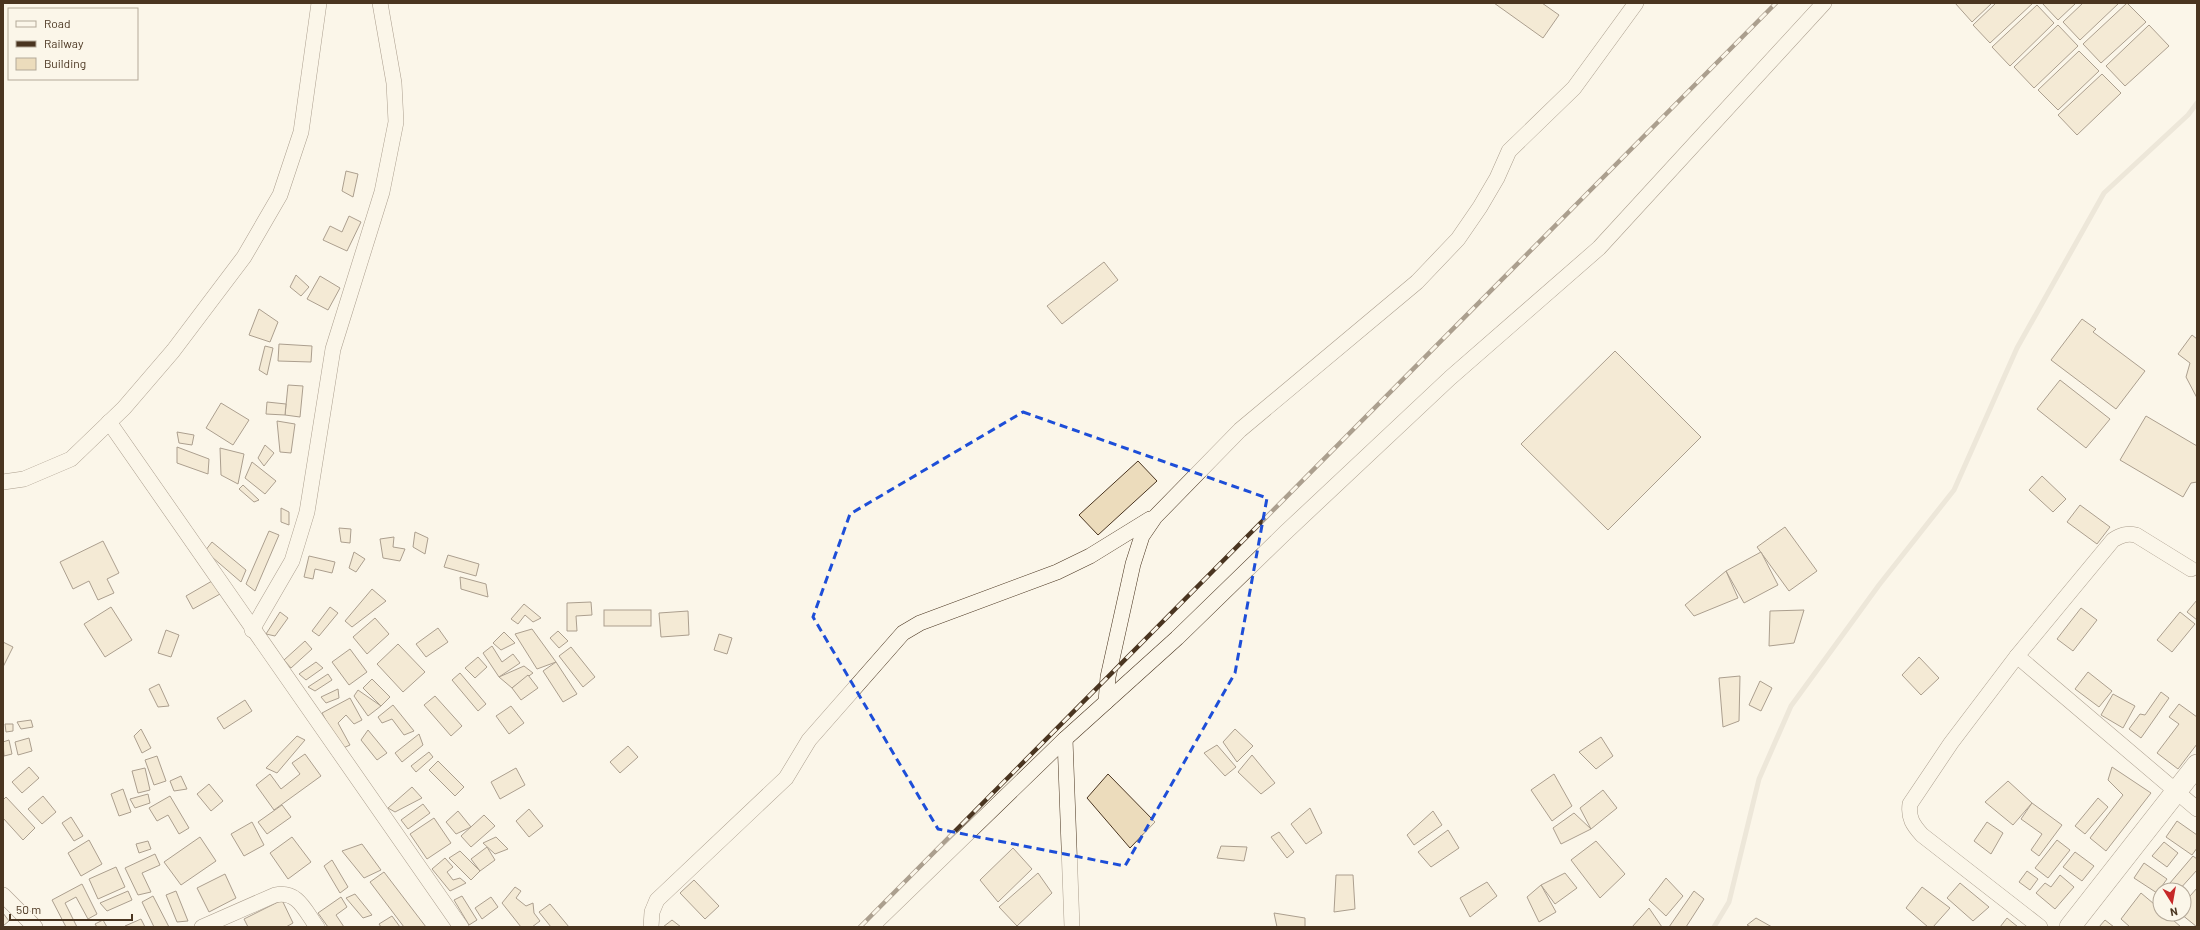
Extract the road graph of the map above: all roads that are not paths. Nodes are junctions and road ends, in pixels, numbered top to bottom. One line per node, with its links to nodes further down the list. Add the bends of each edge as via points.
1 (319, 3): 5 (street, via 301,132 280,195 244,258 173,351 124,408)
2 (380, 3): 9 (street, via 394,83 396,122 382,192 333,350 307,512 292,561)
3 (1636, 3): 7 (street, via 1574,88 1509,151 1484,201 1458,239 1417,282 1240,430)
4 (1824, 3): 11 (street, via 1599,248 1450,378 1291,527 1178,638)
5 (108, 422): 6 (street, via 71,459 24,479); 9 (street)
6 (3, 482)
7 (1155, 517): 11 (street, via 1142,536 1132,564 1108,677); 21 (street, via 1090,556 1057,572 920,623 903,633 809,740 786,778 657,900 652,912)
8 (2195, 568): 10 (street, via 2136,535 2119,536)
9 (252, 630): 20 (street)
10 (2017, 656): 14 (street); 24 (street, via 1951,743 1910,804 1909,815 1912,824 1922,835)
11 (1106, 702): 12 (street)
12 (1065, 739): 22 (street); 23 (street)
13 (2197, 765): 14 (main road)
14 (2177, 792): 15 (street); 25 (main road)
15 (2197, 809)
16 (3, 895): 17 (street)
17 (36, 927)
18 (202, 927): 19 (street, via 275,895 286,893 293,895)
19 (317, 927)
20 (461, 927)
21 (651, 927)
22 (870, 927)
23 (1072, 927)
24 (2040, 927)
25 (2070, 927)

